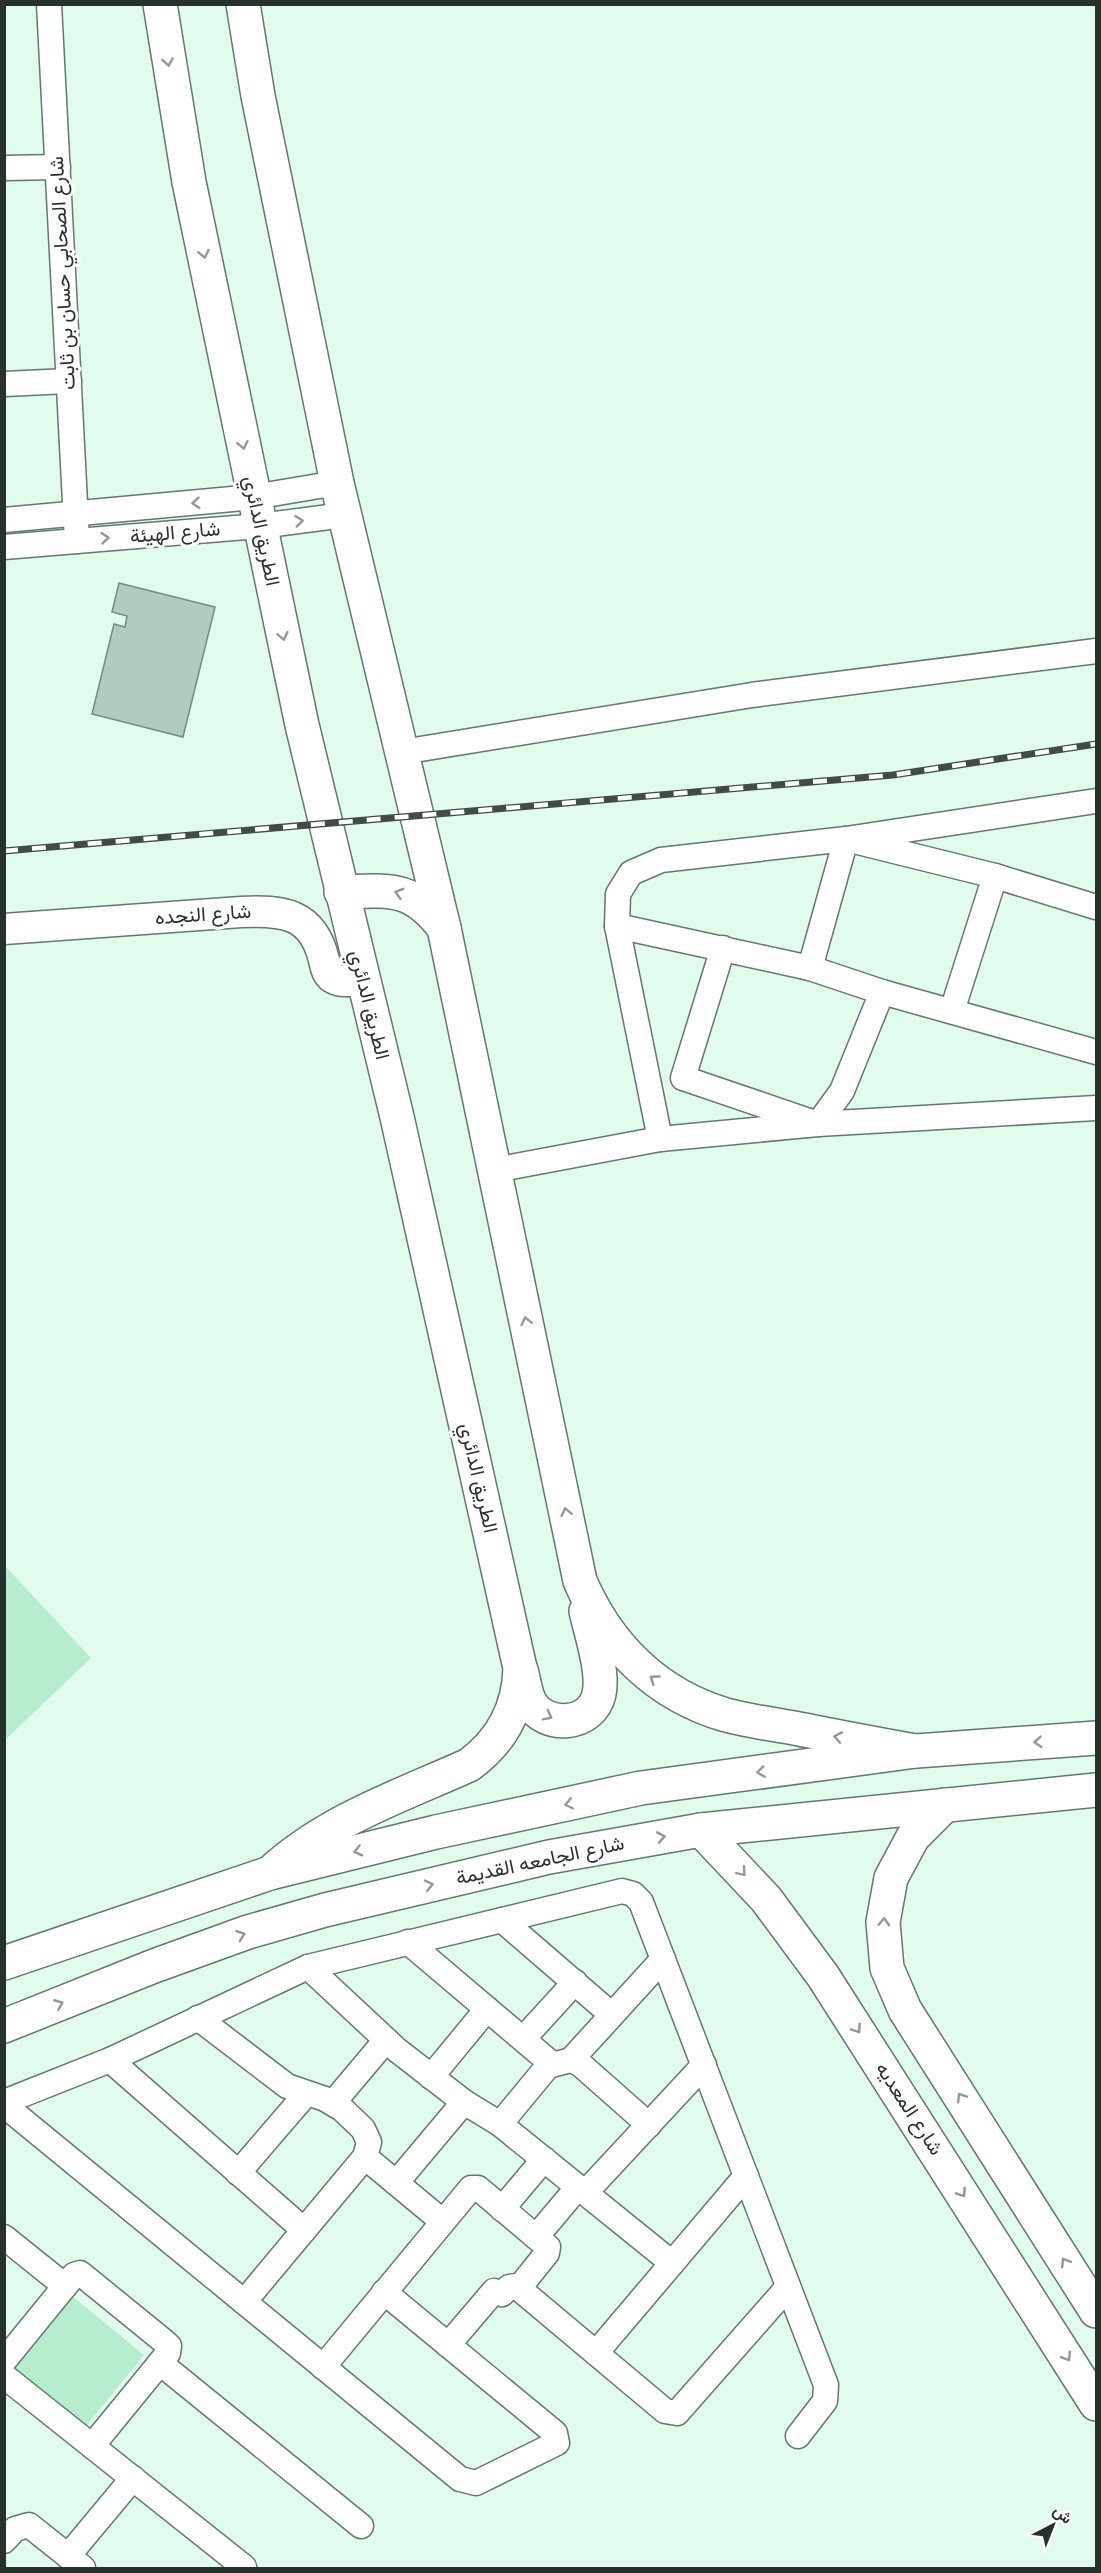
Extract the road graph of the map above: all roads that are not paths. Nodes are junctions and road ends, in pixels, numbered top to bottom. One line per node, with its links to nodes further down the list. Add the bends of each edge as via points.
1 (49, 4): 4 (street, شارع الصحابي حسان بن ثابت)
2 (160, 4): 9 (main road, الطريق الدائري, one-way to 9, via 189,182)
3 (243, 4): 8 (main road, via 262,120)
4 (58, 167): 5 (street); 6 (street, شارع الصحابي حسان بن ثابت)
5 (4, 168)
6 (69, 381): 7 (street); 10 (street, شارع الصحابي حسان بن ثابت)
7 (4, 384)
8 (337, 483): 9 (street, شارع الهيئة); 11 (main road)
9 (257, 512): 10 (street, شارع الهيئة, one-way to 10); 11 (street, شارع الهيئة, one-way to 11); 13 (street, شارع الهيئة, one-way to 9); 20 (main road, الطريق الدائري, one-way to 20)
10 (76, 514): 12 (street, شارع الهيئة); 13 (street, شارع الصحابي حسان بن ثابت)
11 (345, 515): 16 (main road)
12 (4, 520)
13 (77, 541): 14 (street, شارع الهيئة)
14 (4, 547)
15 (1096, 651): 16 (street, via 753,695)
16 (402, 752): 23 (main road)
17 (1096, 801): 18 (street)
18 (846, 839): 19 (street); 22 (street, via 661,861 632,873 618,894); 26 (street)
19 (996, 876): 21 (street); 29 (street)
20 (341, 891): 23 (main road, one-way to 20, via 430,910 411,897 389,891); 27 (main road, الطريق الدائري)
21 (1096, 907)
22 (617, 926): 25 (street); 32 (street)
23 (444, 928): 36 (main road)
24 (4, 929): 27 (street, شارع النجده, via 279,911 294,916 310,930 332,978)
25 (723, 948): 26 (street); 31 (street)
26 (810, 968): 28 (street)
27 (363, 980): 38 (main road, الطريق الدائري)
28 (882, 992): 29 (street); 34 (street, via 842,1091)
29 (952, 1011): 30 (street)
30 (1096, 1052)
31 (683, 1078): 32 (street); 34 (street)
32 (649, 1085): 35 (street)
33 (1096, 1108): 34 (street)
34 (818, 1124): 35 (street)
35 (660, 1139): 36 (street)
36 (495, 1170): 37 (main road, one-way to 36)
37 (580, 1581): 38 (main road, one-way to 37, via 530,1702 542,1715 558,1721 576,1719 591,1710 599,1695 600,1677); 40 (main road, one-way to 37, via 728,1716 686,1700 647,1674 614,1642)
38 (520, 1668): 44 (main road, الطريق الدائري, via 518,1694 510,1718 481,1755 323,1832)
39 (1096, 1738): 40 (main road, one-way to 40)
40 (916, 1751): 44 (main road, one-way to 44, via 641,1788)
41 (1096, 1790): 42 (main road, شارع الجامعه القديمة)
42 (945, 1805): 43 (main road, شارع الجامعه القديمة); 74 (main road, one-way to 42, via 905,2010 887,1968 883,1922 891,1878 913,1837)
43 (701, 1830): 54 (main road, شارع الجامعه القديمة, one-way to 43, via 164,1962 325,1910 549,1857); 77 (main road, شارع المعديه, one-way to 77, via 766,1899 795,1937)
44 (270, 1873): 48 (main road)
45 (502, 1920): 46 (street); 47 (street, via 628,1892 641,1902); 50 (street)
46 (408, 1942): 49 (street); 51 (street)
47 (663, 1959): 52 (street); 59 (street)
48 (4, 1963)
49 (308, 1967): 53 (street); 56 (street)
50 (575, 1982): 52 (street); 55 (street)
51 (487, 2009): 55 (street); 60 (street)
52 (612, 2015): 58 (street)
53 (198, 2018): 57 (street); 61 (street, via 287,2086)
54 (4, 2026)
55 (524, 2039): 58 (street)
56 (386, 2040): 60 (street); 63 (street)
57 (110, 2060): 64 (street); 69 (street)
58 (562, 2062): 65 (street, via 545,2069); 66 (street, via 580,2064)
59 (704, 2065): 66 (street); 70 (street)
60 (431, 2077): 62 (street)
61 (306, 2094): 63 (street); 69 (street)
62 (464, 2102): 65 (street); 71 (street)
63 (333, 2103): 67 (street, via 367,2135)
64 (4, 2104): 85 (street)
65 (500, 2124): 68 (street)
66 (648, 2125): 72 (street)
67 (365, 2157): 71 (street); 76 (street)
68 (544, 2160): 72 (street); 73 (street)
69 (238, 2173): 76 (street)
70 (746, 2176): 80 (street); 82 (street)
71 (396, 2183): 75 (street)
72 (582, 2190): 79 (street); 80 (street)
73 (502, 2209): 75 (street, via 473,2187); 79 (street)
74 (1032, 2209): 77 (main road); 86 (main road, one-way to 74)
75 (442, 2221): 84 (street)
76 (304, 2230): 85 (street)
77 (989, 2234): 93 (main road, شارع المعديه, one-way to 93)
78 (4, 2237): 81 (street)
79 (536, 2237): 83 (street, via 548,2251)
80 (672, 2263): 88 (street)
81 (65, 2286): 89 (street); 90 (street, via 77,2273 83,2273 169,2346)
82 (788, 2287): 88 (street, via 677,2413 665,2411); 94 (street, via 827,2393)
83 (519, 2288): 87 (street, via 511,2286 502,2294 494,2291); 88 (street)
84 (384, 2292): 87 (street); 91 (street)
85 (244, 2302): 91 (street)
86 (1096, 2311)
87 (448, 2345): 91 (street, via 555,2433 555,2446 476,2483 465,2482)
88 (597, 2353)
89 (4, 2361)
90 (160, 2363): 95 (street); 97 (street)
91 (323, 2367)
92 (4, 2376): 95 (street)
93 (1096, 2404)
94 (798, 2436)
95 (92, 2446): 96 (street)
96 (133, 2478): 99 (street); 100 (street)
97 (361, 2526)
98 (4, 2541): 99 (street, via 19,2526 29,2525)
99 (75, 2562)
100 (244, 2567)

